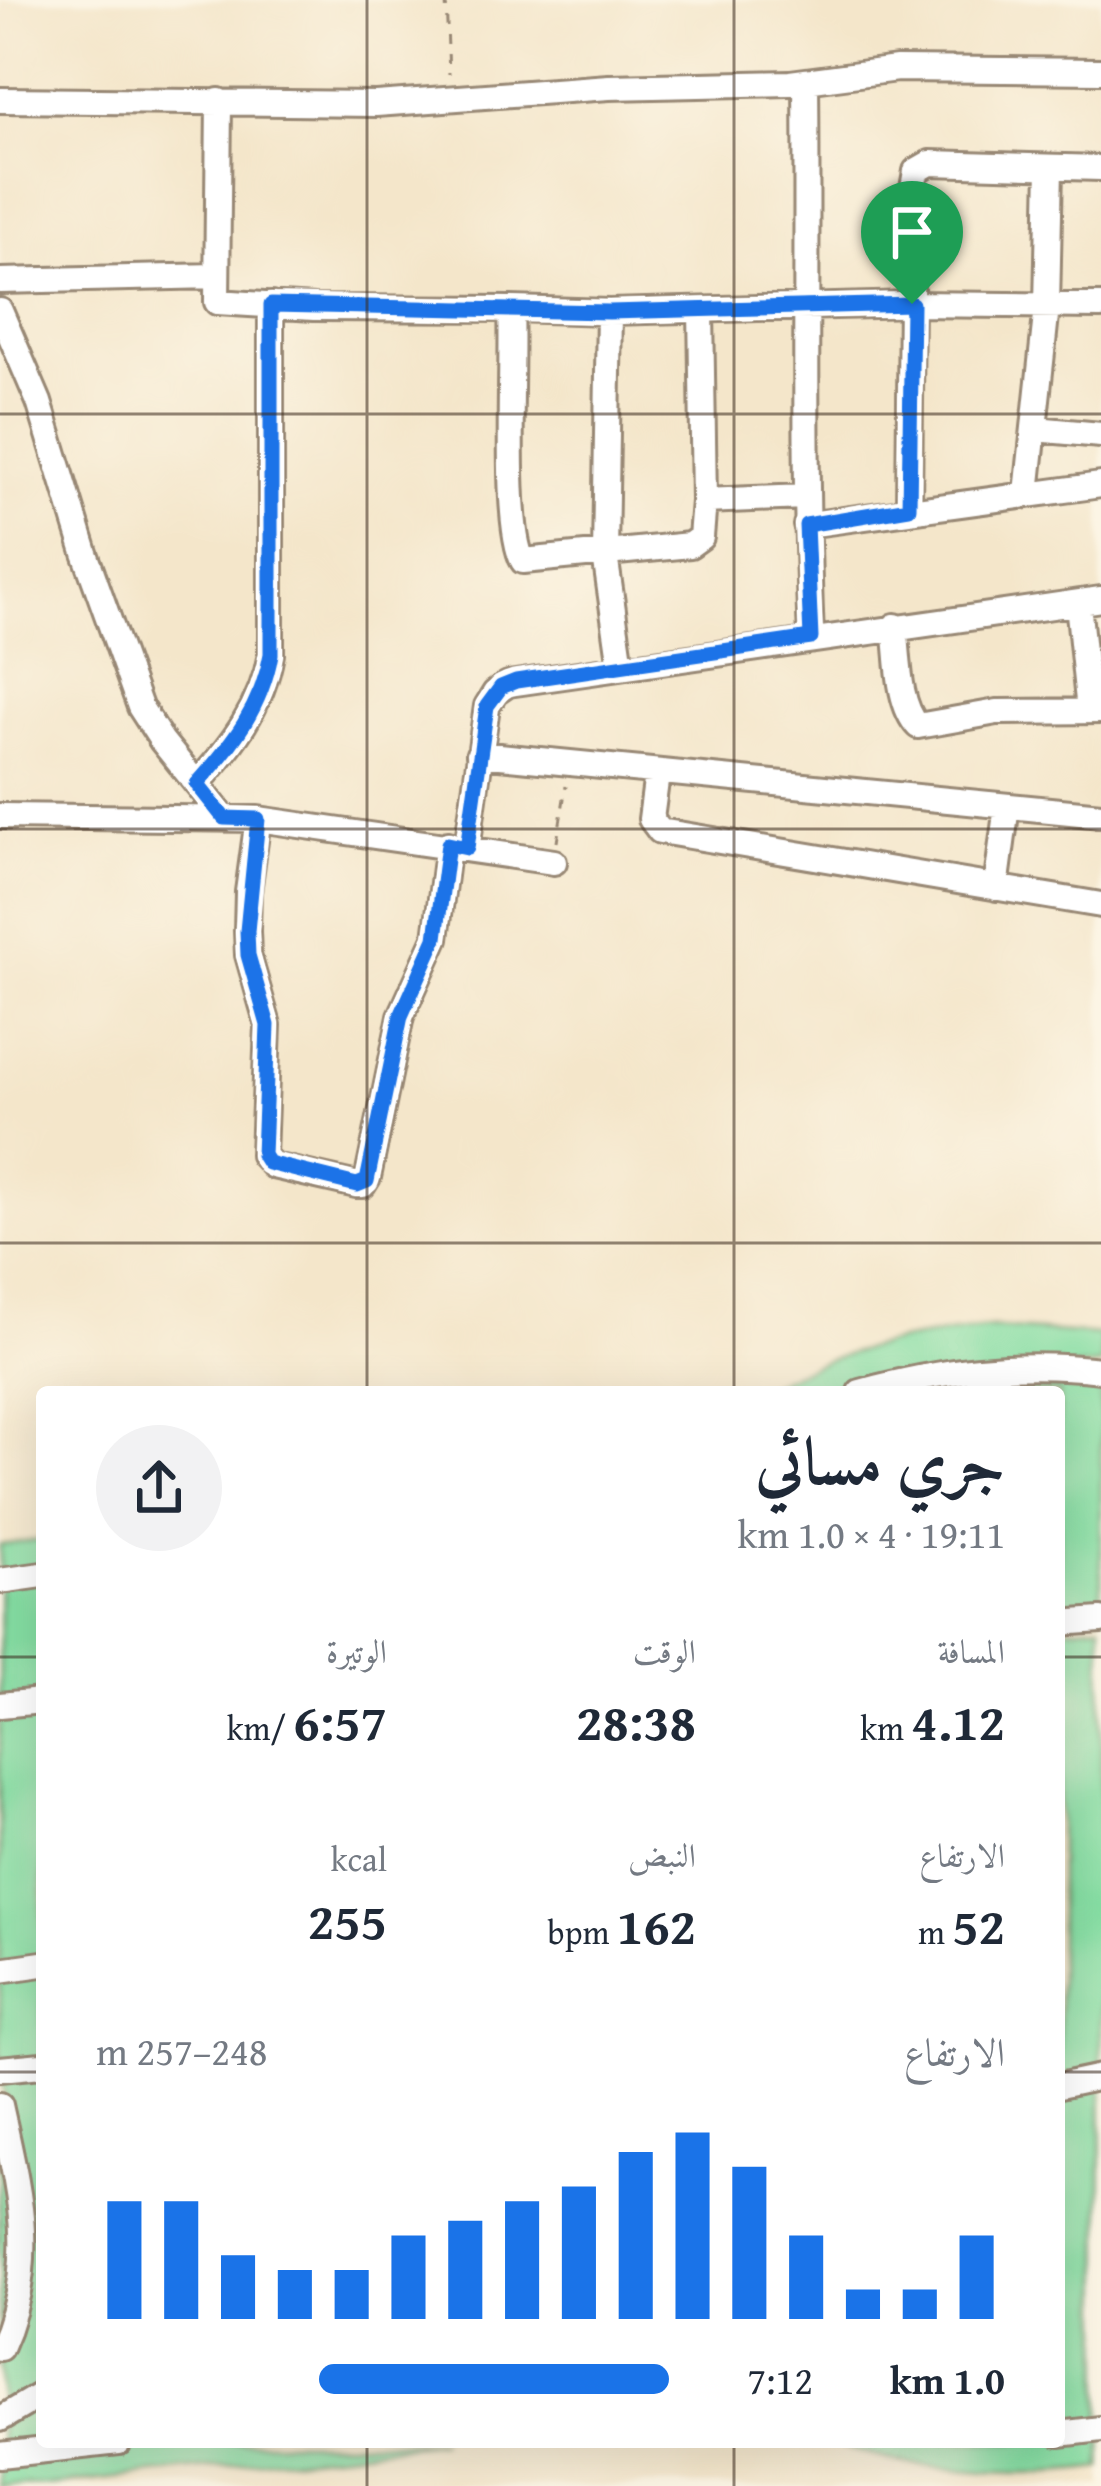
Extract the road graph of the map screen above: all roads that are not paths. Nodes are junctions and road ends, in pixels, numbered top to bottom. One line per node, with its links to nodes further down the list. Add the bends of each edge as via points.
1 (1101, 71): 2 (street, via 909,69)
2 (806, 82): 4 (street, via 376,104); 13 (street)
3 (0, 100): 4 (street)
4 (219, 101): 7 (street)
5 (1050, 167): 6 (street); 9 (street, via 918,169); 11 (street)
6 (1101, 168)
7 (216, 276): 8 (street); 10 (street, via 217,302)
8 (0, 281)
9 (912, 304): 11 (street); 13 (street); 26 (street)
10 (271, 305): 14 (street); 36 (street, via 271,654 245,726)
11 (1047, 306): 12 (street); 20 (street)
12 (1101, 306)
13 (809, 307): 15 (street); 24 (street)
14 (511, 309): 17 (street); 28 (street, via 519,554 530,563)
15 (700, 310): 17 (street); 25 (street)
16 (0, 311): 18 (street)
17 (609, 312): 28 (street)
18 (27, 369): 19 (street); 36 (street, via 132,688)
19 (0, 376)
20 (1035, 429): 21 (street); 23 (street)
21 (1101, 435)
22 (1101, 485): 23 (street)
23 (1028, 493): 26 (street)
24 (805, 497): 25 (street); 27 (street)
25 (704, 501): 28 (street, via 702,533 693,543)
26 (909, 508): 27 (street)
27 (806, 525): 31 (street)
28 (605, 555): 32 (street)
29 (1089, 601): 30 (street); 33 (street)
30 (895, 626): 31 (street); 33 (street, via 905,700 918,725 997,712)
31 (811, 638): 32 (street)
32 (621, 665): 34 (street, via 501,687 487,706)
33 (1095, 711)
34 (479, 754): 35 (street); 42 (street)
35 (657, 774): 37 (street); 44 (street, via 651,819 661,831)
36 (197, 784): 40 (street)
37 (1007, 806): 38 (street); 44 (street)
38 (1101, 815)
39 (0, 816): 40 (street)
40 (224, 818): 41 (street)
41 (258, 819): 42 (street); 42 (street, via 247,931 268,1025 263,1155 273,1166 357,1185 368,1177 401,1016 436,938)
42 (458, 846): 43 (street)
43 (554, 862)
44 (996, 887): 45 (street)
45 (1101, 905)
46 (1101, 1370): 47 (street, via 994,1365)
47 (884, 1386)
48 (36, 1576): 49 (street)
49 (0, 1581)
50 (1101, 1620): 51 (street)
51 (1065, 1623)
52 (36, 1702): 53 (street)
53 (0, 1705)
54 (36, 1965): 55 (street)
55 (0, 1970)
56 (36, 2066): 57 (street)
57 (0, 2069)
58 (1101, 2077): 59 (street)
59 (1065, 2085)
60 (0, 2105): 61 (street, via 24,2248 18,2304)
61 (0, 2348)
62 (36, 2398): 63 (street)
63 (0, 2419)
64 (1101, 2429): 65 (street)
65 (1065, 2433)
66 (64, 2448): 67 (street)
67 (0, 2455)

